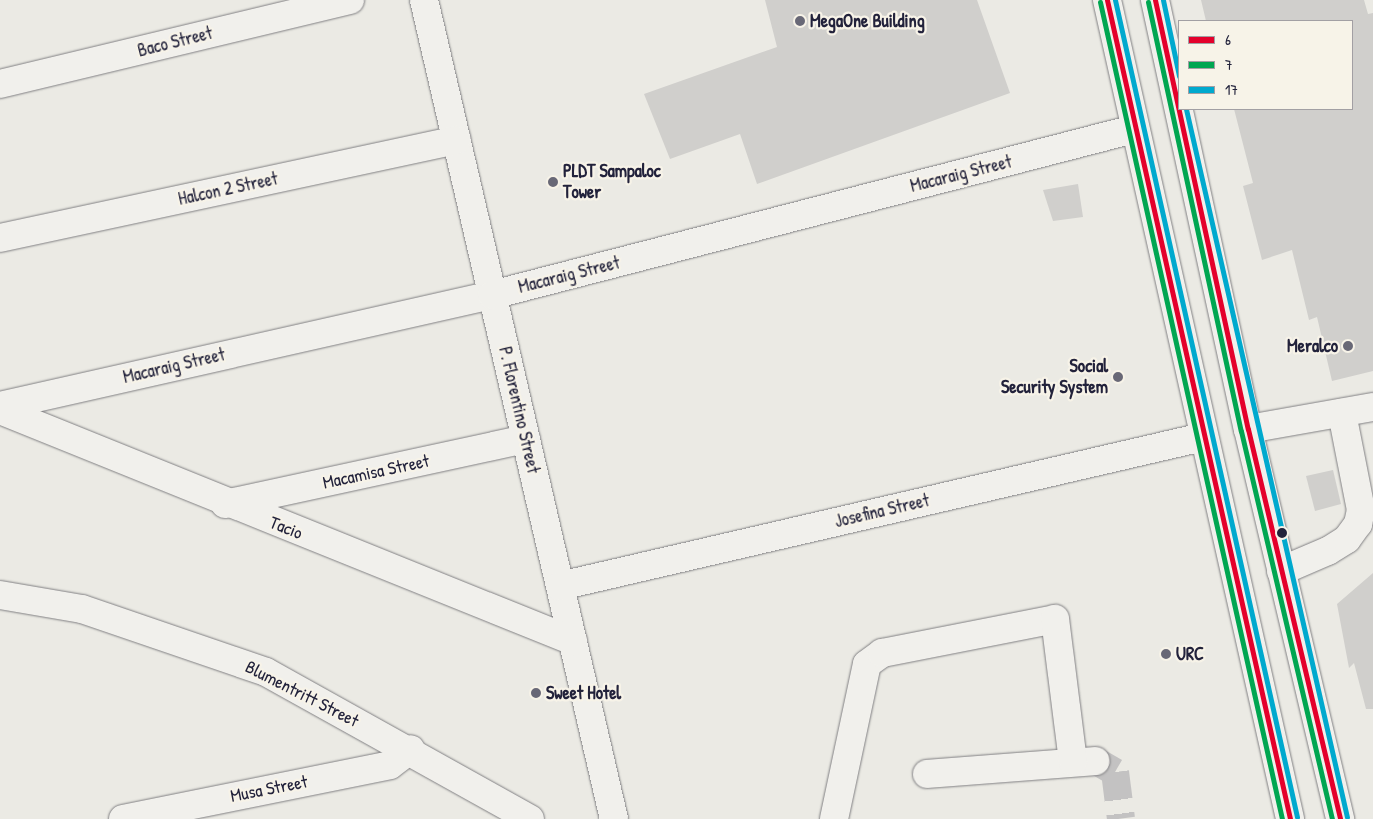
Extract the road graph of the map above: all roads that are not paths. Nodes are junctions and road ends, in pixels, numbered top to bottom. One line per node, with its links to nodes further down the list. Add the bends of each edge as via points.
1 (350, 0): 5 (street, Baco Street)
2 (424, 0): 9 (street, P. Florentino Street)
3 (1107, 0): 8 (street)
4 (1155, 0): 6 (street)
5 (0, 84)
6 (1178, 106)
7 (1179, 110): 16 (street)
8 (1134, 129): 11 (street, Macaraig Street); 17 (street)
9 (457, 140): 10 (street, Halcon 2 Street); 11 (street, P. Florentino Street)
10 (0, 238)
11 (492, 295): 12 (street, Macaraig Street); 18 (street, P. Florentino Street)
12 (0, 406)
13 (1373, 407): 15 (street)
14 (0, 410): 19 (street, Tacio)
15 (1342, 413): 16 (street); 20 (street, via 1361,510 1358,524 1347,539 1328,551)
16 (1248, 429): 20 (street)
17 (1203, 437): 21 (street, Josefina Street); 30 (street)
18 (526, 439): 19 (street, Macamisa Street); 21 (street, P. Florentino Street)
19 (225, 504): 23 (street, Tacio)
20 (1282, 571): 31 (street)
21 (560, 586): 23 (street, P. Florentino Street)
22 (0, 595): 24 (street, Blumentritt Street, via 82,609 266,672)
23 (573, 641): 28 (street, P. Florentino Street)
24 (411, 749): 26 (street, Musa Street, via 390,765); 27 (street, Blumentritt Street)
25 (927, 774): 29 (street, via 1084,762 1055,619 882,653 867,664)
26 (123, 819)
27 (530, 819)
28 (614, 819)
29 (834, 819)
30 (1290, 819)
31 (1340, 819)

